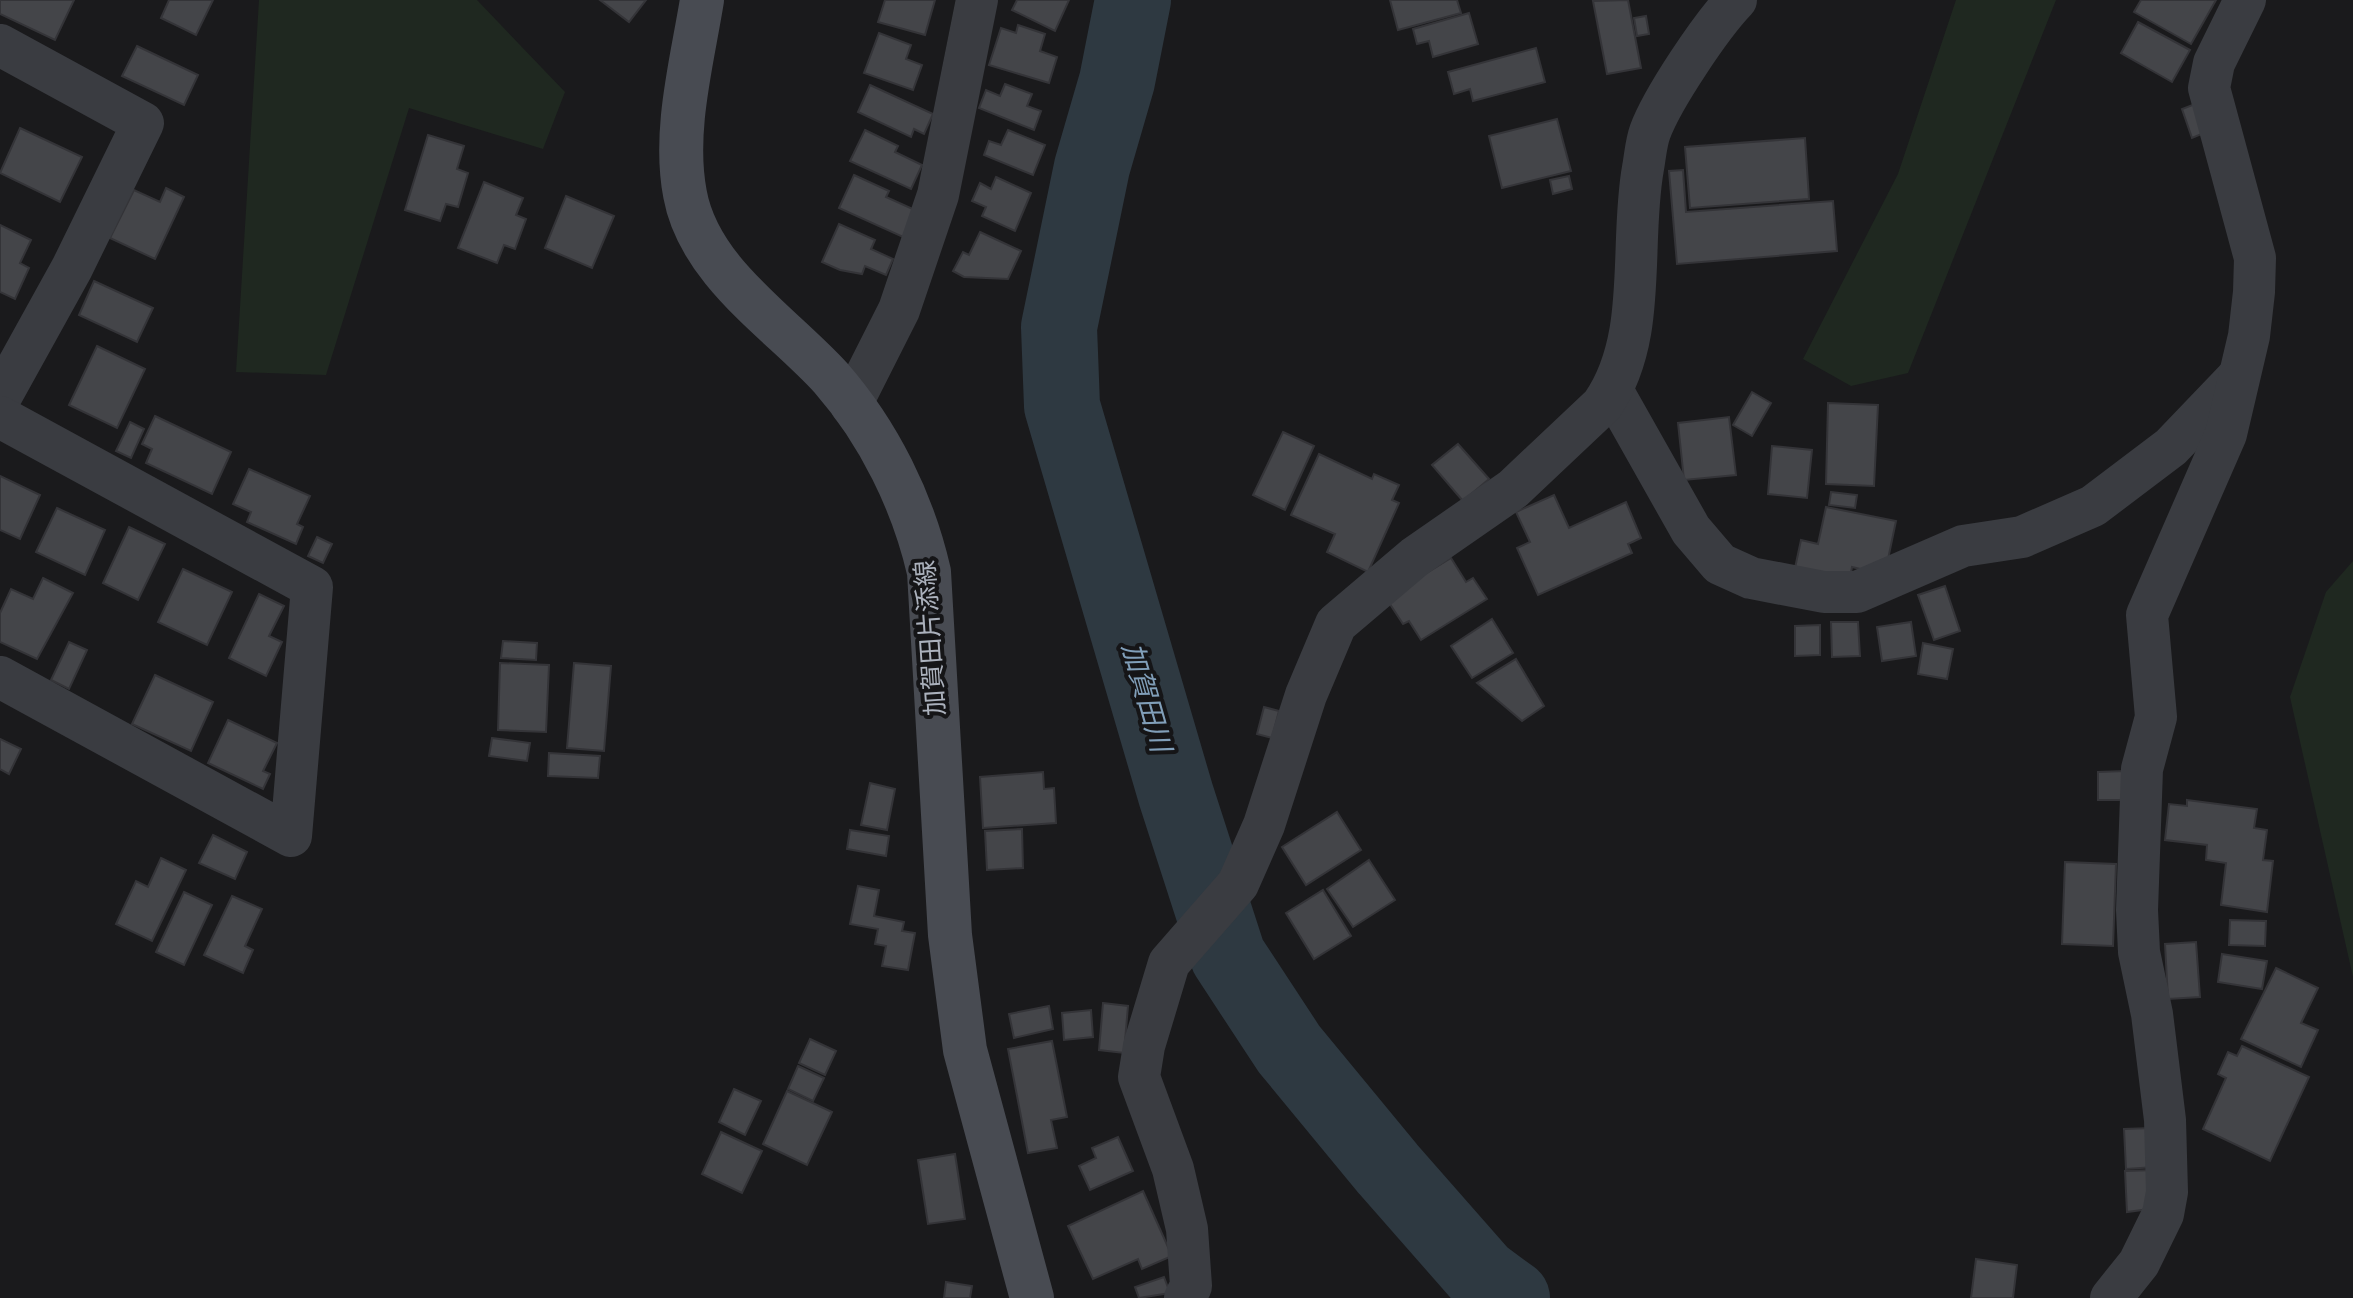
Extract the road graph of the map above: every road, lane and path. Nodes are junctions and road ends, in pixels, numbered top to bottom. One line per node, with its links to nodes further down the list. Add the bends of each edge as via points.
1 (702, 0): 9 (main road, 加賀田片添線, via 681,149 685,196 704,242 736,284 831,378)
2 (977, 0): 9 (street, via 938,195 899,310)
3 (1736, 0): 7 (street, via 1700,47 1650,132 1639,194 1629,354)
4 (2245, 0): 6 (street, via 2214,63 2209,88 2255,258)
5 (0, 45): 8 (street, via 143,123)
6 (2240, 376): 7 (street, via 2171,447 2093,506 2022,537 1963,546 1857,592 1824,592 1751,578 1720,564 1691,530); 14 (street, via 2226,434 2147,615 2156,717 2142,769 2137,910 2165,1120 2167,1192 2163,1214 2139,1263)
7 (1612, 390): 13 (street, via 1513,489 1415,557 1336,624 1238,884 1169,963 1139,1077 1173,1169 1187,1229 1191,1286)
8 (0, 398)
9 (851, 405): 12 (main road, 加賀田片添線, via 903,488 929,572 950,935 965,1050)
10 (0, 417): 11 (street, via 312,587 291,836)
11 (0, 677)
12 (1032, 1298)
13 (1185, 1298)
14 (2111, 1298)

